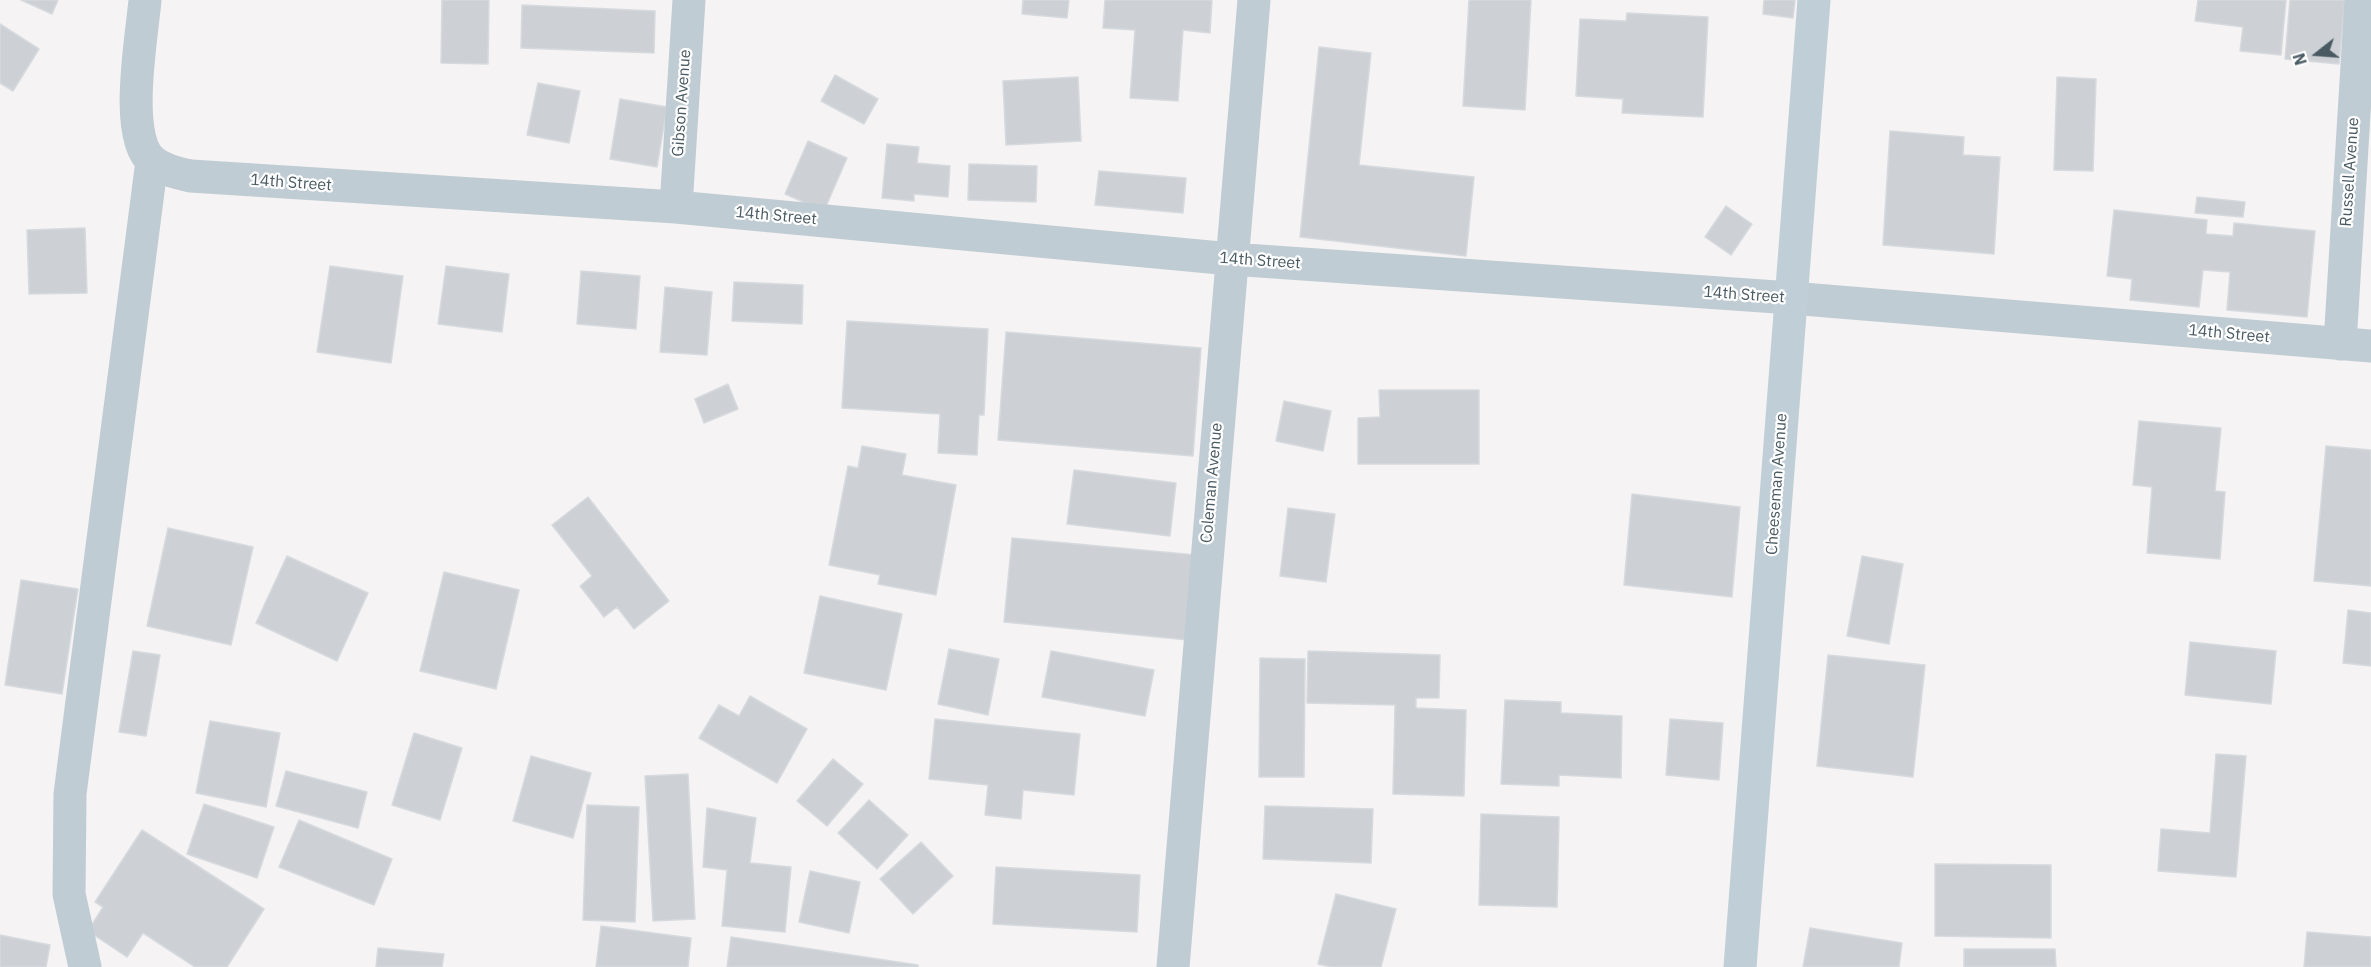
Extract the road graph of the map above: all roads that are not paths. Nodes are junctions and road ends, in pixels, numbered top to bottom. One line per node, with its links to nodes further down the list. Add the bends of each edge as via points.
1 (145, 0): 6 (street, via 135,120 139,143)
2 (689, 0): 7 (street, Gibson Avenue)
3 (1254, 0): 8 (street, Coleman Avenue)
4 (1814, 0): 9 (street, Cheeseman Avenue)
5 (2361, 0): 10 (street, Russell Avenue)
6 (152, 161): 7 (street, 14th Street, via 171,171 217,179); 11 (street, via 70,794 69,894)
7 (676, 207): 8 (street, 14th Street)
8 (1231, 259): 9 (street, 14th Street); 12 (street, Coleman Avenue)
9 (1791, 298): 10 (street, 14th Street); 13 (street, Cheeseman Avenue)
10 (2355, 345)
11 (84, 967)
12 (1173, 967)
13 (1740, 967)

